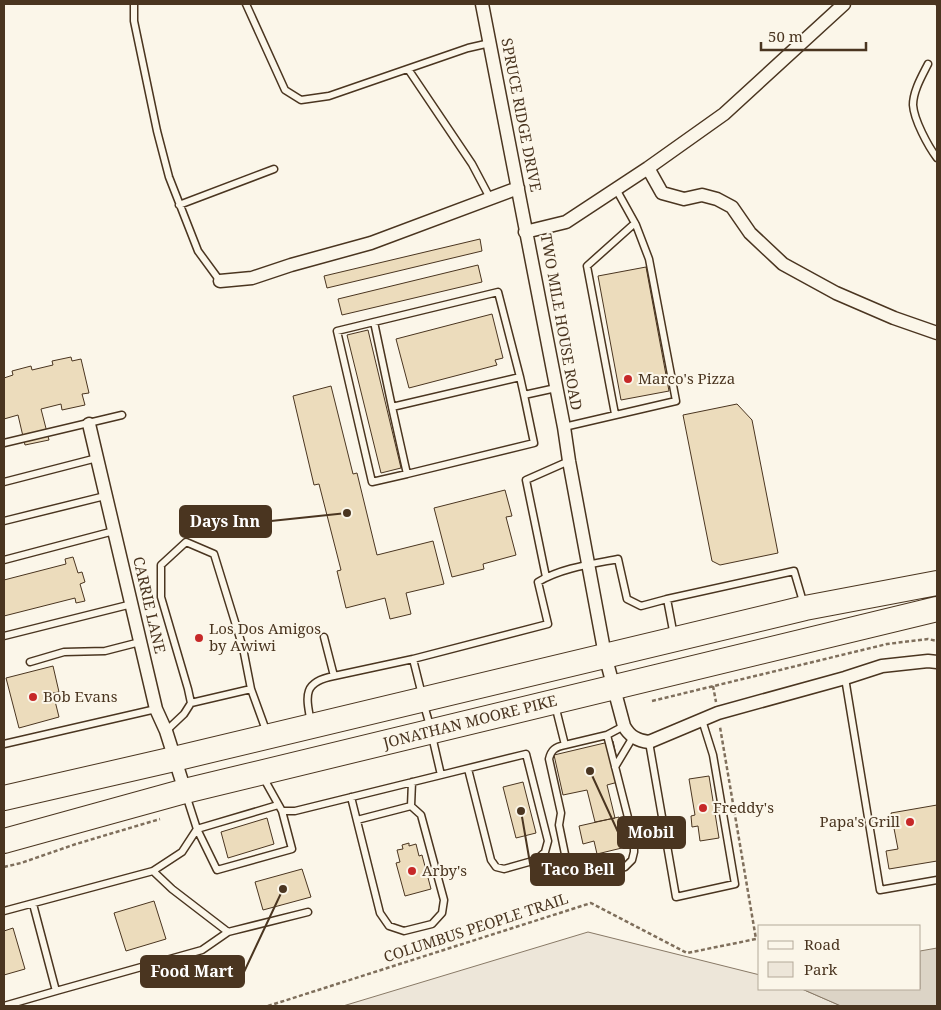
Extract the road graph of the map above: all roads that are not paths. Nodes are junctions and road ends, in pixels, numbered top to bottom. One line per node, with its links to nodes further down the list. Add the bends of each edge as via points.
1 (134, 4): 14 (lane, via 134,21 157,132)
2 (246, 4): 7 (lane, via 285,90 301,100 329,96)
3 (482, 4): 5 (street, SPRUCE RIDGE DRIVE)
4 (844, 4): 9 (street, TWO MILE HOUSE ROAD, via 724,114)
5 (491, 43): 7 (lane); 11 (street, SPRUCE RIDGE DRIVE)
6 (928, 64): 8 (lane, via 918,82 913,105 922,134)
7 (408, 69): 13 (lane, via 472,164)
8 (937, 158)
9 (648, 168): 12 (street, TWO MILE HOUSE ROAD); 19 (street, via 662,193 684,199 702,195 732,207 750,233 783,264 807,278 836,294)
10 (274, 169): 14 (lane)
11 (518, 188): 13 (street); 16 (street, SPRUCE RIDGE DRIVE)
12 (616, 190): 15 (lane); 16 (street, TWO MILE HOUSE ROAD, via 566,222)
13 (490, 199): 17 (street, via 371,243 252,278)
14 (179, 206): 17 (lane, via 198,251)
15 (635, 222): 24 (lane, via 587,266); 24 (lane, via 649,258 676,401)
16 (526, 232): 21 (street, TWO MILE HOUSE ROAD)
17 (220, 282)
18 (374, 322): 20 (lane, via 498,292); 23 (lane); 31 (lane, via 337,331 372,482)
19 (937, 334)
20 (520, 377): 22 (lane); 23 (lane)
21 (556, 388): 22 (lane); 27 (street, TWO MILE HOUSE ROAD)
22 (524, 395): 31 (lane, via 534,443)
23 (392, 407): 31 (lane)
24 (616, 414): 27 (lane)
25 (122, 415): 26 (lane)
26 (89, 424): 28 (lane); 29 (street, CARRIE LANE)
27 (564, 427): 30 (street, TWO MILE HOUSE ROAD)
28 (4, 443)
29 (97, 458): 32 (lane); 33 (street, CARRIE LANE)
30 (569, 461): 37 (street, TWO MILE HOUSE ROAD); 38 (lane, via 526,480)
31 (407, 474)
32 (4, 482)
33 (105, 496): 34 (lane); 35 (street, CARRIE LANE)
34 (4, 521)
35 (114, 531): 36 (lane); 41 (street, CARRIE LANE)
36 (4, 560)
37 (588, 564): 38 (lane); 40 (lane, via 618,559 627,600 641,606); 50 (street, TWO MILE HOUSE ROAD)
38 (546, 577): 51 (lane, via 538,582 548,624)
39 (937, 583): 42 (highway)
40 (667, 599): 42 (lane, via 794,571); 48 (lane)
41 (132, 604): 46 (lane); 49 (street, CARRIE LANE)
42 (805, 608): 48 (highway)
43 (937, 609): 44 (highway, JONATHAN MOORE PIKE)
44 (888, 622): 45 (highway); 56 (highway, JONATHAN MOORE PIKE)
45 (937, 622)
46 (4, 636)
47 (324, 637): 54 (lane)
48 (674, 638): 50 (highway)
49 (140, 642): 52 (lane, via 105,651 64,652); 61 (street, CARRIE LANE)
50 (605, 655): 56 (street, TWO MILE HOUSE ROAD); 58 (highway)
51 (413, 659): 54 (lane); 58 (lane)
52 (30, 662)
53 (937, 662): 55 (street, via 882,666)
54 (334, 676): 63 (lane, via 319,679 309,688 307,701)
55 (845, 678): 62 (street); 88 (lane, via 880,890)
56 (614, 688): 59 (highway, JONATHAN MOORE PIKE); 64 (street, TWO MILE HOUSE ROAD)
57 (251, 689): 60 (lane); 60 (lane, via 243,648 214,554 186,542 161,565 161,597); 68 (lane)
58 (423, 699): 63 (highway); 66 (lane)
59 (554, 702): 66 (highway, JONATHAN MOORE PIKE); 72 (lane)
60 (191, 703): 65 (lane)
61 (156, 709): 65 (street, CARRIE LANE); 71 (lane)
62 (702, 720): 70 (street); 70 (lane, via 714,755 735,884 676,896)
63 (311, 726): 68 (highway)
64 (624, 726): 67 (lane); 69 (street)
65 (166, 731): 73 (street, CARRIE LANE)
66 (431, 731): 76 (highway, JONATHAN MOORE PIKE); 77 (lane)
67 (607, 735): 72 (lane); 74 (lane)
68 (268, 737): 73 (highway)
69 (632, 737): 70 (street); 74 (lane)
70 (649, 742)
71 (4, 744)
72 (565, 745): 74 (lane, via 550,752 549,759 561,813 559,825 566,859 571,869 581,875 625,867 632,860 634,841)
73 (174, 759): 79 (street, CARRIE LANE); 80 (highway)
74 (615, 767)
75 (468, 769): 75 (lane, via 526,754 548,841 545,852 536,860 496,867 491,860); 77 (lane)
76 (262, 773): 79 (highway, JONATHAN MOORE PIKE); 83 (lane)
77 (441, 775): 78 (lane)
78 (412, 782): 81 (lane); 82 (lane)
79 (185, 792): 85 (lane); 86 (highway, JONATHAN MOORE PIKE)
80 (10, 795)
81 (351, 798): 83 (lane, via 295,811); 84 (lane)
82 (412, 806): 84 (lane); 84 (lane, via 421,815 444,900 442,913 432,924 404,932 389,926 380,913)
83 (280, 808): 85 (lane); 85 (lane, via 292,849 217,870)
84 (357, 820)
85 (197, 829): 87 (lane, via 182,852)
86 (4, 842)
87 (153, 871): 89 (lane); 92 (lane)
88 (937, 880)
89 (33, 904): 90 (lane); 93 (lane)
90 (4, 911)
91 (308, 912): 92 (lane)
92 (228, 932): 93 (lane, via 202,950)
93 (56, 991): 94 (lane)
94 (4, 1006)

